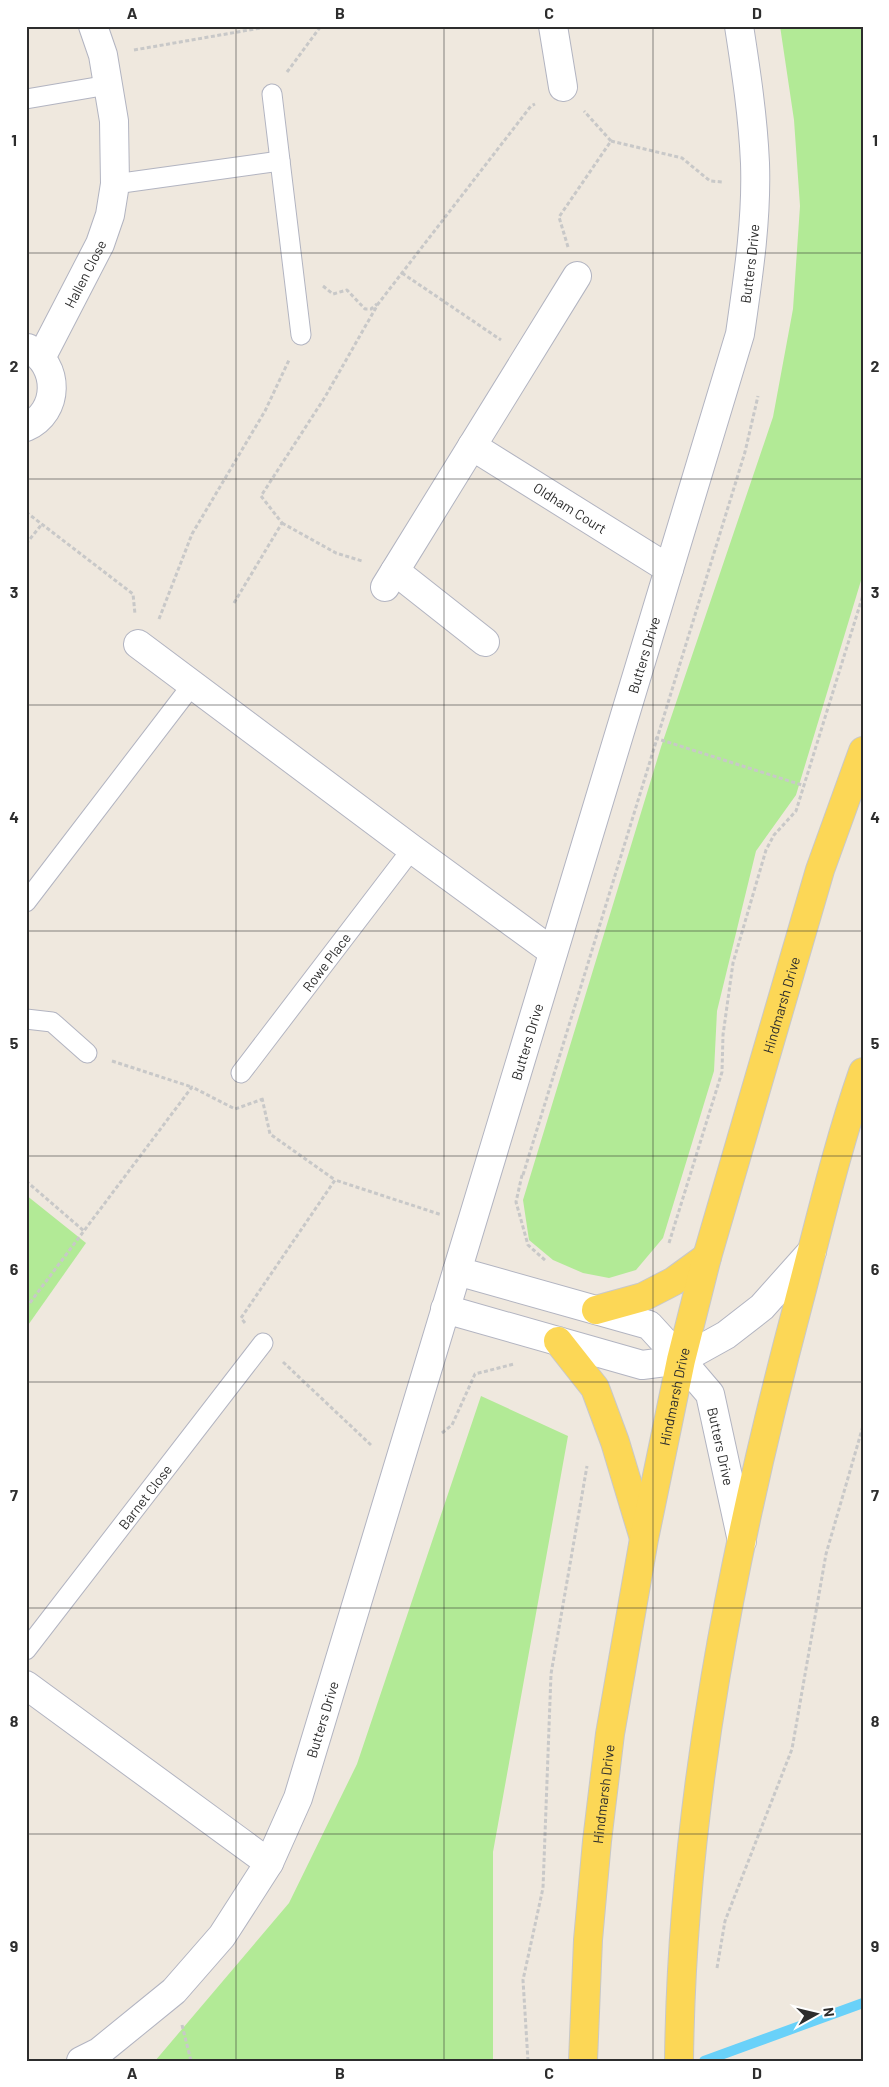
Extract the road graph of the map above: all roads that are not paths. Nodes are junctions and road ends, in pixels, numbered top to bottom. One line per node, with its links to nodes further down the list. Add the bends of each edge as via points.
1 (93, 26): 4 (street, Hallen Close)
2 (554, 26): 5 (street)
3 (739, 26): 15 (street, Butters Drive, via 755,163 752,248 740,334)
4 (108, 85): 7 (lane); 9 (street, Hallen Close, via 114,121)
5 (563, 87)
6 (272, 94): 8 (lane)
7 (26, 99)
8 (280, 161): 9 (lane); 11 (lane)
9 (115, 184): 12 (street, Hallen Close, via 110,215 100,244)
10 (576, 276): 14 (street)
11 (301, 335)
12 (34, 352): 13 (street, Hallen Close, via 49,370 51,400 44,414)
13 (26, 427)
14 (472, 446): 15 (street, Oldham Court); 16 (street, via 390,579)
15 (669, 569): 22 (street, Butters Drive)
16 (485, 642)
17 (142, 647): 18 (street)
18 (192, 685): 20 (street); 21 (lane)
19 (863, 751): 28 (main road, Hindmarsh Drive, via 820,870)
20 (412, 849): 22 (street); 26 (lane, Rowe Place)
21 (26, 902)
22 (553, 952): 29 (street, Butters Drive)
23 (26, 1019): 24 (lane, via 52,1022)
24 (87, 1053)
25 (863, 1072): 27 (main road, via 848,1115)
26 (241, 1073)
27 (812, 1251): 34 (street, via 762,1307 726,1335); 36 (main road, via 779,1377)
28 (707, 1258): 31 (main road, via 643,1297); 34 (main road, Hindmarsh Drive)
29 (457, 1271): 30 (street, Butters Drive); 31 (street, Butters Drive)
30 (445, 1309): 32 (street); 39 (street, Butters Drive, via 298,1798)
31 (596, 1310): 34 (street, Butters Drive, via 649,1325)
32 (558, 1341): 34 (street, via 642,1365); 35 (main road, via 595,1388)
33 (263, 1343): 37 (lane, Barnet Close)
34 (681, 1360): 35 (main road, Hindmarsh Drive); 36 (street, Butters Drive, via 710,1394)
35 (644, 1539): 40 (main road, Hindmarsh Drive, via 610,1734 598,1831)
36 (742, 1541): 42 (main road, via 722,1641 694,1832 680,2005)
37 (26, 1650)
38 (26, 1685): 39 (street)
39 (270, 1864): 41 (street, Butters Drive, via 222,1936 174,1991 98,2052)
40 (583, 2048)
41 (81, 2061)
42 (680, 2061)

